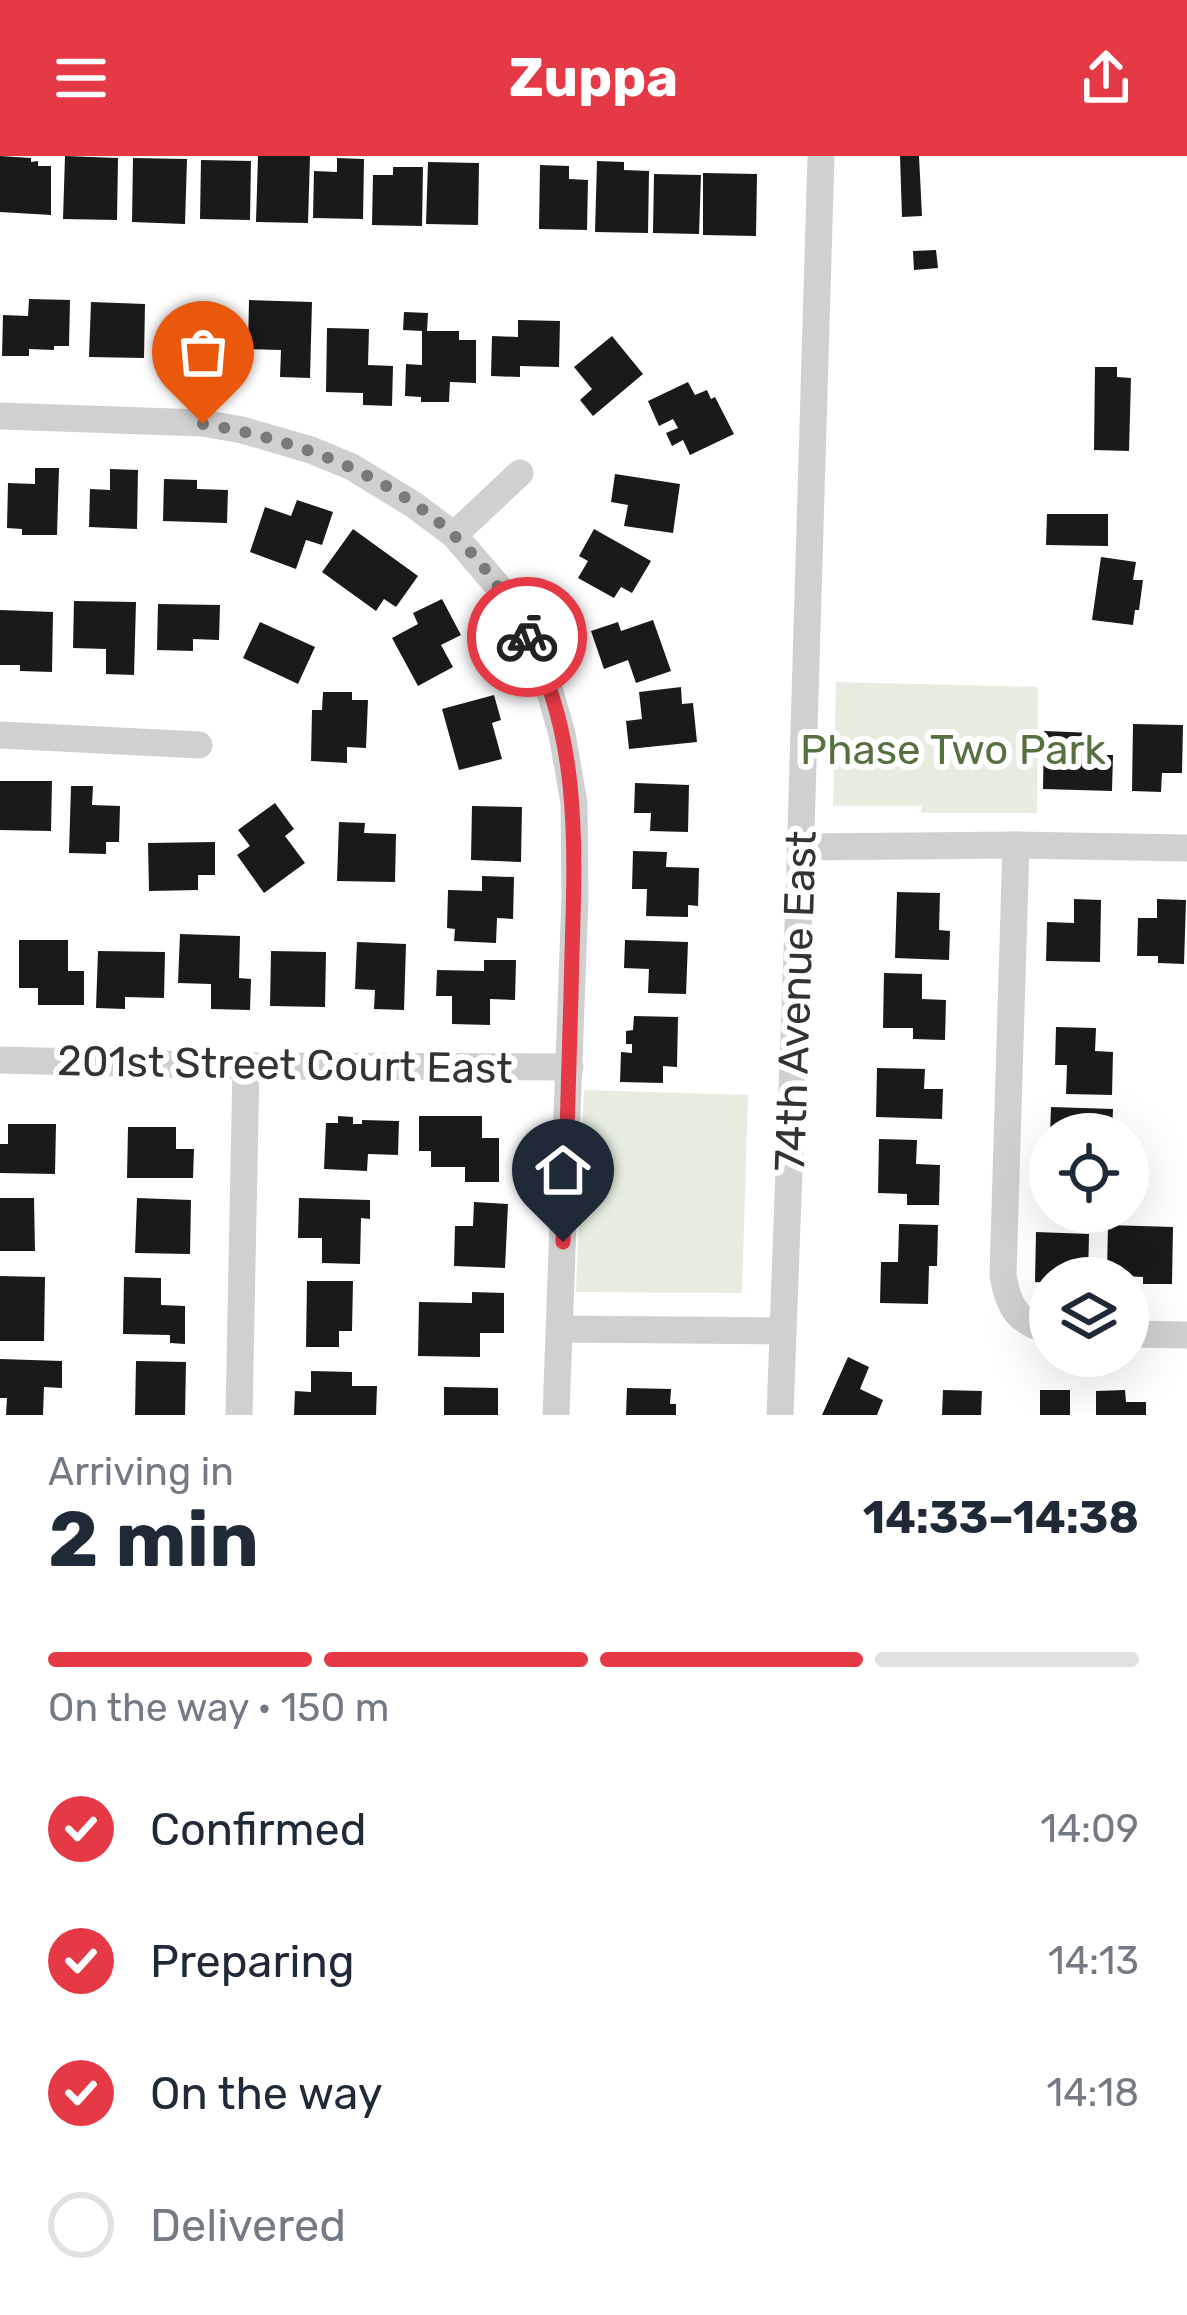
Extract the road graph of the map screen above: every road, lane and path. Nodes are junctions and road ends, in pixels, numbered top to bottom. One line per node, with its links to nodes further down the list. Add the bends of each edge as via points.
1 (820, 156): 8 (street, 74th Avenue East)
2 (0, 416): 4 (street, via 242,430 352,467)
3 (520, 472): 4 (street)
4 (454, 535): 12 (street, via 503,592 542,664 562,734 574,803)
5 (0, 735): 6 (street)
6 (199, 745)
7 (1016, 845): 8 (street); 9 (street); 13 (street, via 1003,1275 1007,1298)
8 (800, 847): 15 (street, 74th Avenue East)
9 (1187, 848)
10 (0, 1060): 11 (street, 201st Street Court East)
11 (246, 1066): 12 (street, 201st Street Court East); 18 (street)
12 (570, 1067): 14 (street)
13 (1029, 1325)
14 (560, 1329): 15 (street); 19 (street)
15 (783, 1331): 20 (street, 74th Avenue East)
16 (1149, 1334): 17 (street)
17 (1187, 1335)
18 (239, 1415)
19 (556, 1415)
20 (780, 1415)

